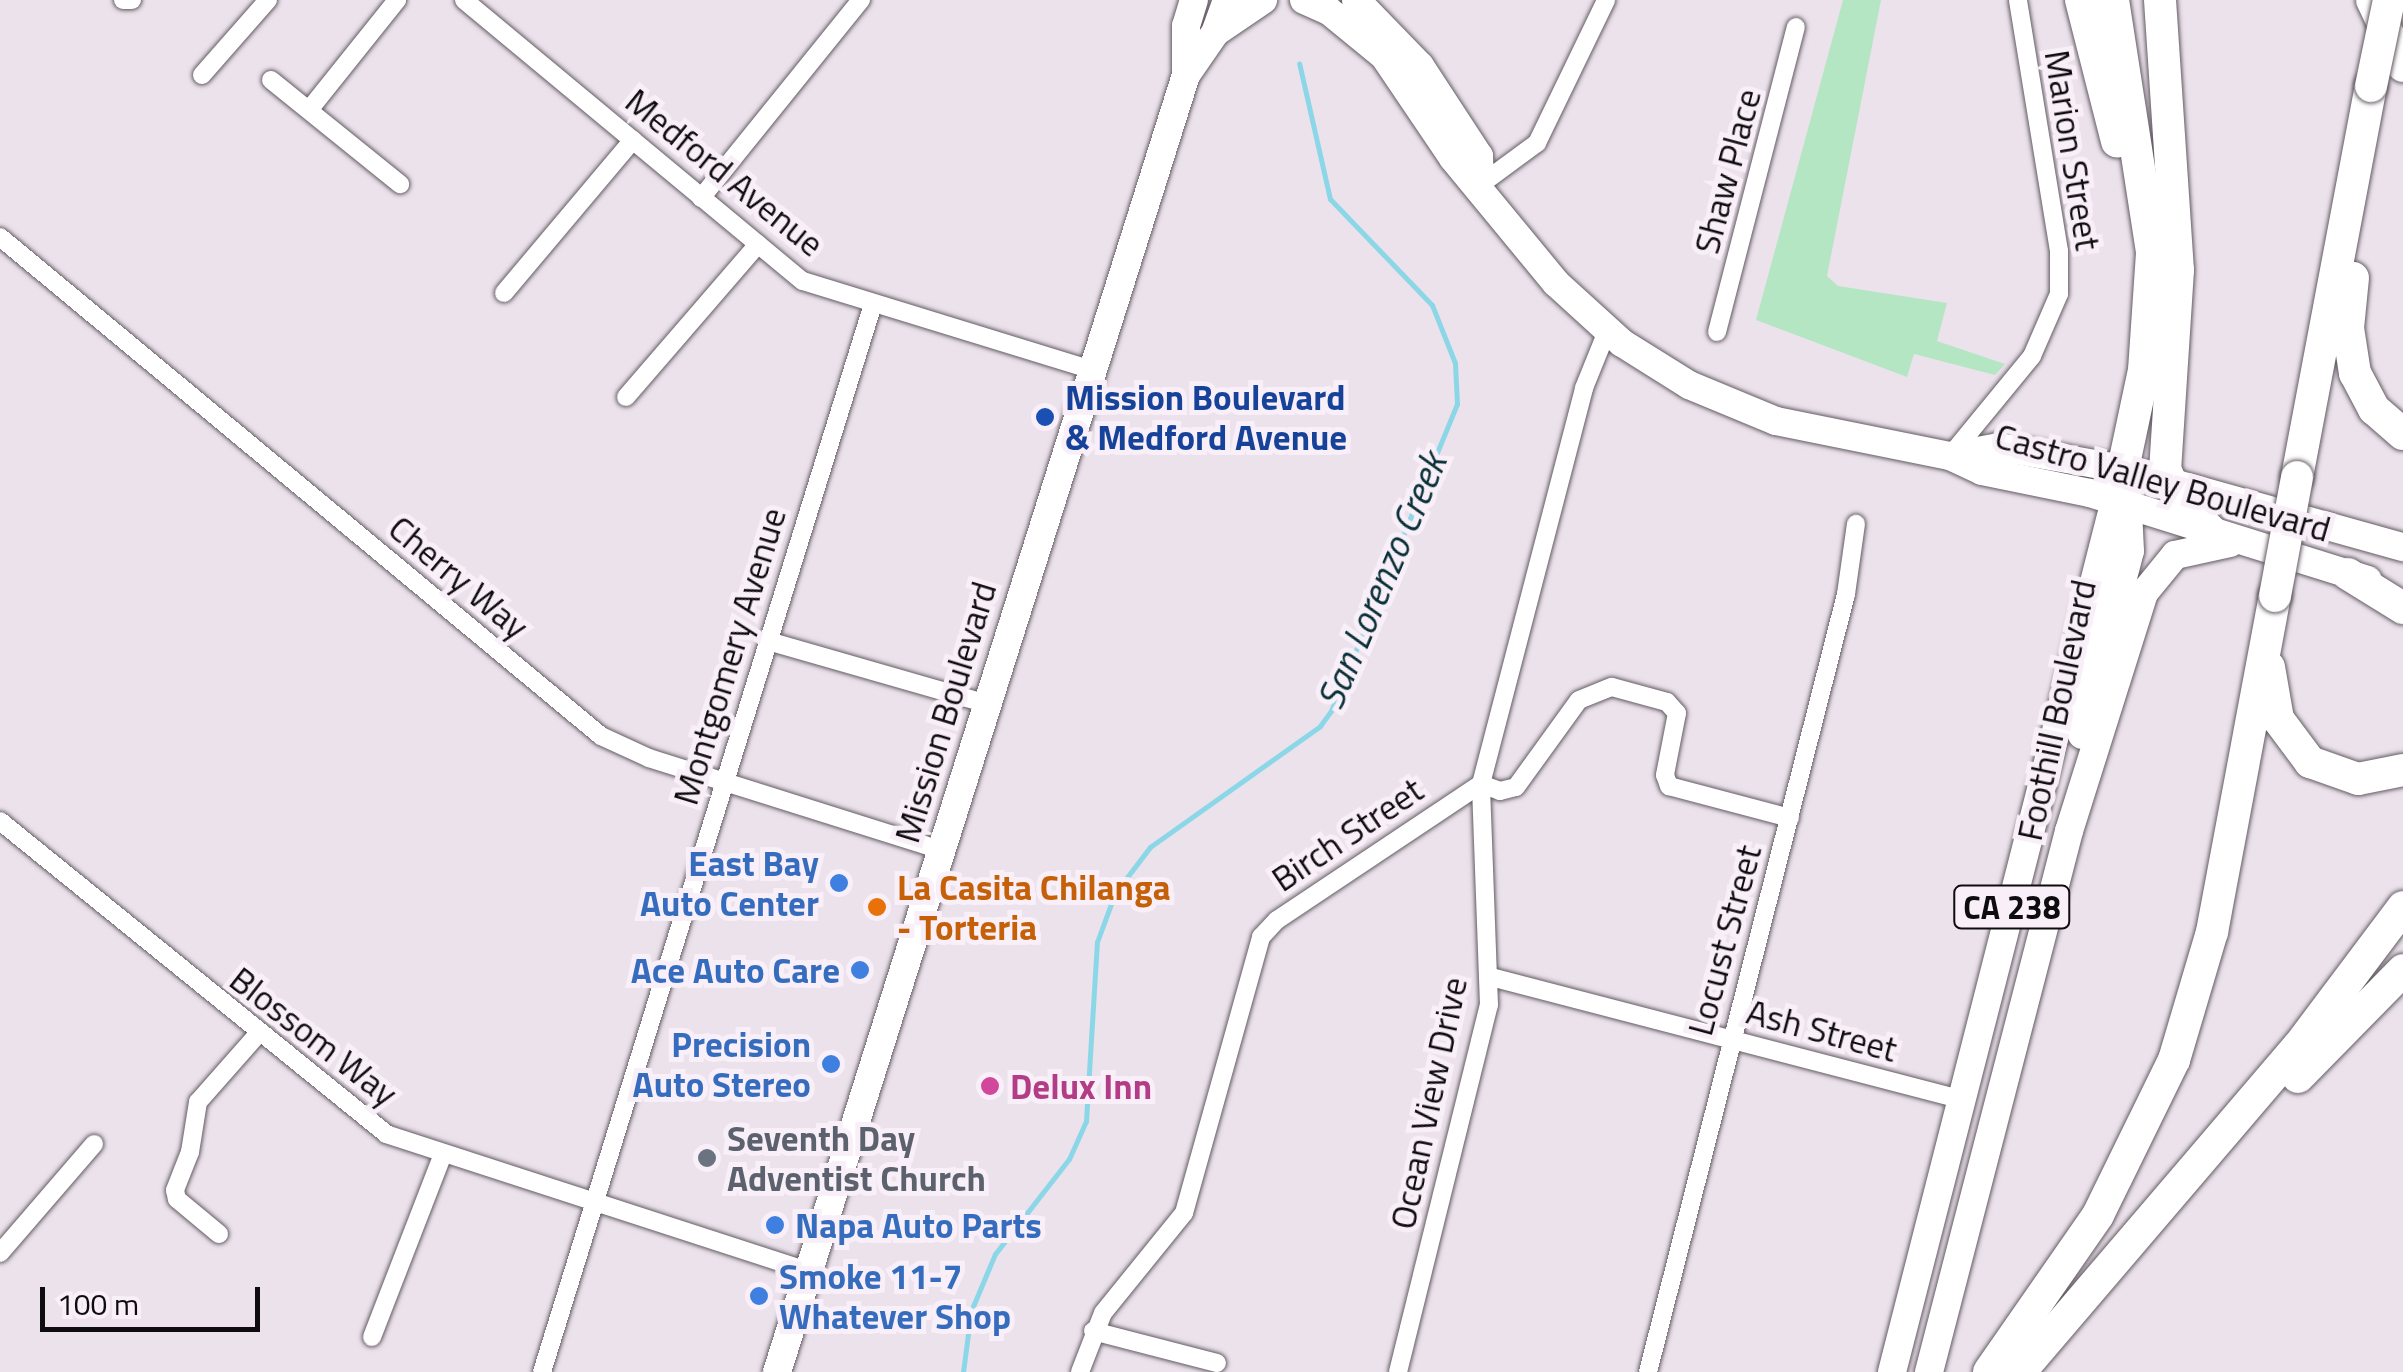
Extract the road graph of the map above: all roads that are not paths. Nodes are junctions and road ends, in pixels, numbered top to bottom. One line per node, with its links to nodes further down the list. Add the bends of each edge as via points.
1 (123, 0): 2 (street)
2 (132, 0)
3 (268, 0): 24 (street)
4 (397, 0): 28 (street)
5 (464, 0): 29 (street, Medford Avenue)
6 (861, 0): 32 (street)
7 (1194, 0): 25 (main road, Mission Boulevard, via 1186,26)
8 (1227, 0): 22 (main road, Mission Boulevard)
9 (1262, 0): 22 (main road)
10 (1304, 0): 31 (main road, via 1329,11 1384,56)
11 (1356, 0): 31 (main road, via 1420,66 1479,156)
12 (1606, 0): 31 (street, via 1537,144)
13 (2018, 0): 44 (street, Marion Street, via 2059,250 2059,294 2039,346)
14 (2081, 0): 37 (highway, CA 238, via 2134,210)
15 (2160, 0): 40 (highway, via 2177,254)
16 (2372, 0): 23 (highway)
17 (2380, 0): 21 (highway)
18 (2389, 0): 27 (highway, bridge)
19 (2115, 15): 37 (highway, via 2150,220); 40 (highway, via 2134,63 2152,156)
20 (1796, 27): 39 (street, Shaw Place)
21 (2403, 31)
22 (1215, 33): 25 (main road, Mission Boulevard)
23 (2403, 66)
24 (202, 75)
25 (1186, 75): 41 (main road, Mission Boulevard)
26 (270, 80): 28 (street)
27 (2372, 86): 43 (highway, via 2369,176 2348,339 2363,392); 53 (highway, bridge)
28 (309, 110): 30 (street)
29 (632, 140): 32 (street, Medford Avenue); 35 (street)
30 (400, 184)
31 (1480, 185): 38 (main road, via 1539,266)
32 (701, 198): 34 (street, Medford Avenue)
33 (0, 236): 58 (street, Cherry Way, via 601,736)
34 (758, 244): 36 (street, Medford Avenue, via 804,281); 42 (street)
35 (504, 293)
36 (873, 304): 41 (street, Medford Avenue); 55 (street, Montgomery Avenue)
37 (2149, 307): 45 (highway, CA 238)
38 (1607, 331): 44 (main road, via 1671,375 1759,416); 59 (street, via 1584,388)
39 (1717, 332)
40 (2172, 334): 46 (highway)
41 (1093, 370): 56 (main road, Mission Boulevard)
42 (626, 397)
43 (2403, 434)
44 (1950, 456): 45 (main road, Castro Valley Boulevard, via 1999,447); 47 (main road, Castro Valley Boulevard, via 1982,471)
45 (2124, 468): 46 (main road, Castro Valley Boulevard); 47 (main road, CA 238)
46 (2167, 483): 49 (highway); 50 (main road, Castro Valley Boulevard)
47 (2123, 503): 49 (main road, Castro Valley Boulevard); 60 (main road, Foothill Boulevard, via 2130,551 2082,732); 69 (main road, Foothill Boulevard / CA 238)
48 (1856, 524): 61 (street, Locust Street, via 1846,594)
49 (2227, 537): 51 (main road, Castro Valley Boulevard); 60 (main road, via 2190,548 2156,572)
50 (2403, 547)
51 (2348, 574): 52 (main road, Castro Valley Boulevard); 54 (highway)
52 (2403, 590)
53 (2275, 596): 57 (highway, via 2270,690 2293,745 2342,776 2375,778); 88 (highway, via 2212,932 2174,1060 2098,1215)
54 (2403, 608)
55 (768, 641): 56 (street); 58 (street, Montgomery Avenue)
56 (988, 704): 63 (main road, Mission Boulevard)
57 (2403, 770)
58 (725, 781): 63 (street, Cherry Way); 72 (street, Montgomery Avenue)
59 (1481, 784): 61 (street, via 1500,791 1516,787 1579,700 1612,687 1667,702 1677,713 1665,775 1669,786); 66 (street, Ocean View Drive); 77 (street, Birch Street, via 1267,928 1255,948 1184,1213)
60 (2083, 786): 87 (main road, Foothill Boulevard)
61 (1790, 818): 68 (street, Locust Street)
62 (0, 821): 67 (street, Blossom Way)
63 (942, 850): 75 (main road, Mission Boulevard)
64 (2403, 907): 76 (highway, via 2317,1024)
65 (2403, 970): 76 (highway)
66 (1492, 977): 68 (street, Ash Street); 84 (street, Ocean View Drive, via 1487,1020)
67 (257, 1035): 71 (street, Blossom Way, via 361,1119); 73 (street, via 198,1102 175,1190)
68 (1731, 1039): 69 (street, Ash Street); 85 (street, Locust Street)
69 (1962, 1100): 86 (main road, Foothill Boulevard / CA 238)
70 (94, 1144): 74 (street)
71 (443, 1154): 72 (street, Blossom Way); 78 (street)
72 (596, 1205): 75 (street, Blossom Way); 81 (street, Montgomery Avenue)
73 (219, 1234)
74 (0, 1253)
75 (808, 1271): 82 (main road, Mission Boulevard)
76 (2069, 1314): 79 (highway)
77 (1093, 1331): 80 (street); 83 (street, Birch Street)
78 (372, 1337)
79 (2028, 1362)
80 (1217, 1363)
81 (542, 1372)
82 (777, 1372)
83 (1080, 1372)
84 (1398, 1372)
85 (1648, 1372)
86 (1892, 1372)
87 (1928, 1372)
88 (1989, 1372)

